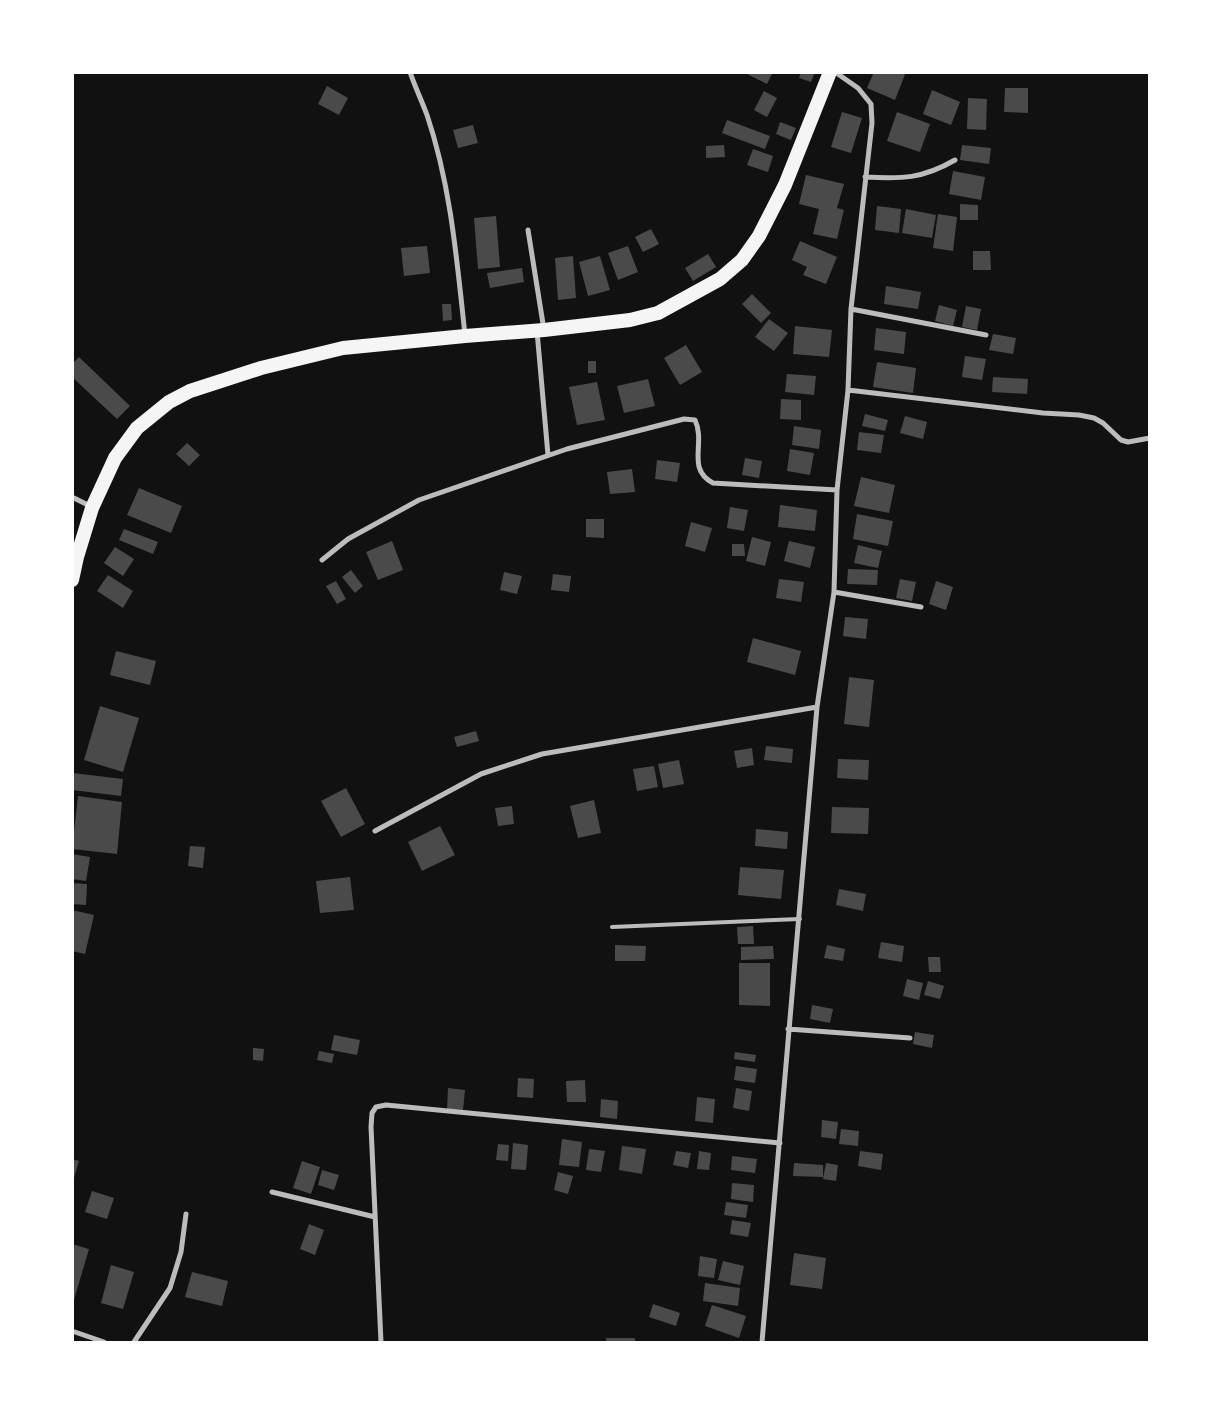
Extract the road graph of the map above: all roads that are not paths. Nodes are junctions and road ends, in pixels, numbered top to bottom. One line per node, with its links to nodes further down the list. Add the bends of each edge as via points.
1 (410, 72): 10 (street, via 427,116 445,183)
2 (830, 72): 8 (highway, via 785,185 759,236 742,260 720,280 658,313 630,320)
3 (835, 72): 5 (street, via 858,88 871,104 872,123)
4 (955, 160): 5 (street, via 920,176 898,179)
5 (865, 177): 7 (street)
6 (528, 230): 8 (street)
7 (851, 308): 9 (street); 11 (street)
8 (540, 330): 10 (highway); 13 (street)
9 (986, 335)
10 (465, 336): 16 (highway, via 343,348 262,368 190,391 169,402 137,428 115,458)
11 (848, 390): 12 (street, via 1094,418 1121,440); 14 (street)
12 (1150, 438)
13 (548, 455): 14 (street, via 684,419 695,420 699,428 698,468 704,478 713,483); 17 (street, via 419,500 348,539)
14 (837, 490): 19 (street)
15 (72, 497): 16 (street)
16 (92, 508): 18 (highway)
17 (322, 560)
18 (72, 580)
19 (834, 592): 20 (street); 21 (street)
20 (921, 607)
21 (817, 708): 22 (street, via 542,754 481,774); 23 (street)
22 (375, 830)
23 (800, 919): 24 (lane); 25 (street)
24 (612, 927)
25 (788, 1029): 26 (street); 27 (street)
26 (910, 1038)
27 (780, 1143): 30 (street, via 386,1105 376,1107 372,1114); 35 (street)
28 (272, 1192): 30 (street)
29 (186, 1214): 33 (street, via 181,1252 170,1288)
30 (375, 1217): 34 (street)
31 (72, 1331): 32 (street)
32 (104, 1342)
33 (134, 1342)
34 (381, 1342)
35 (762, 1342)

